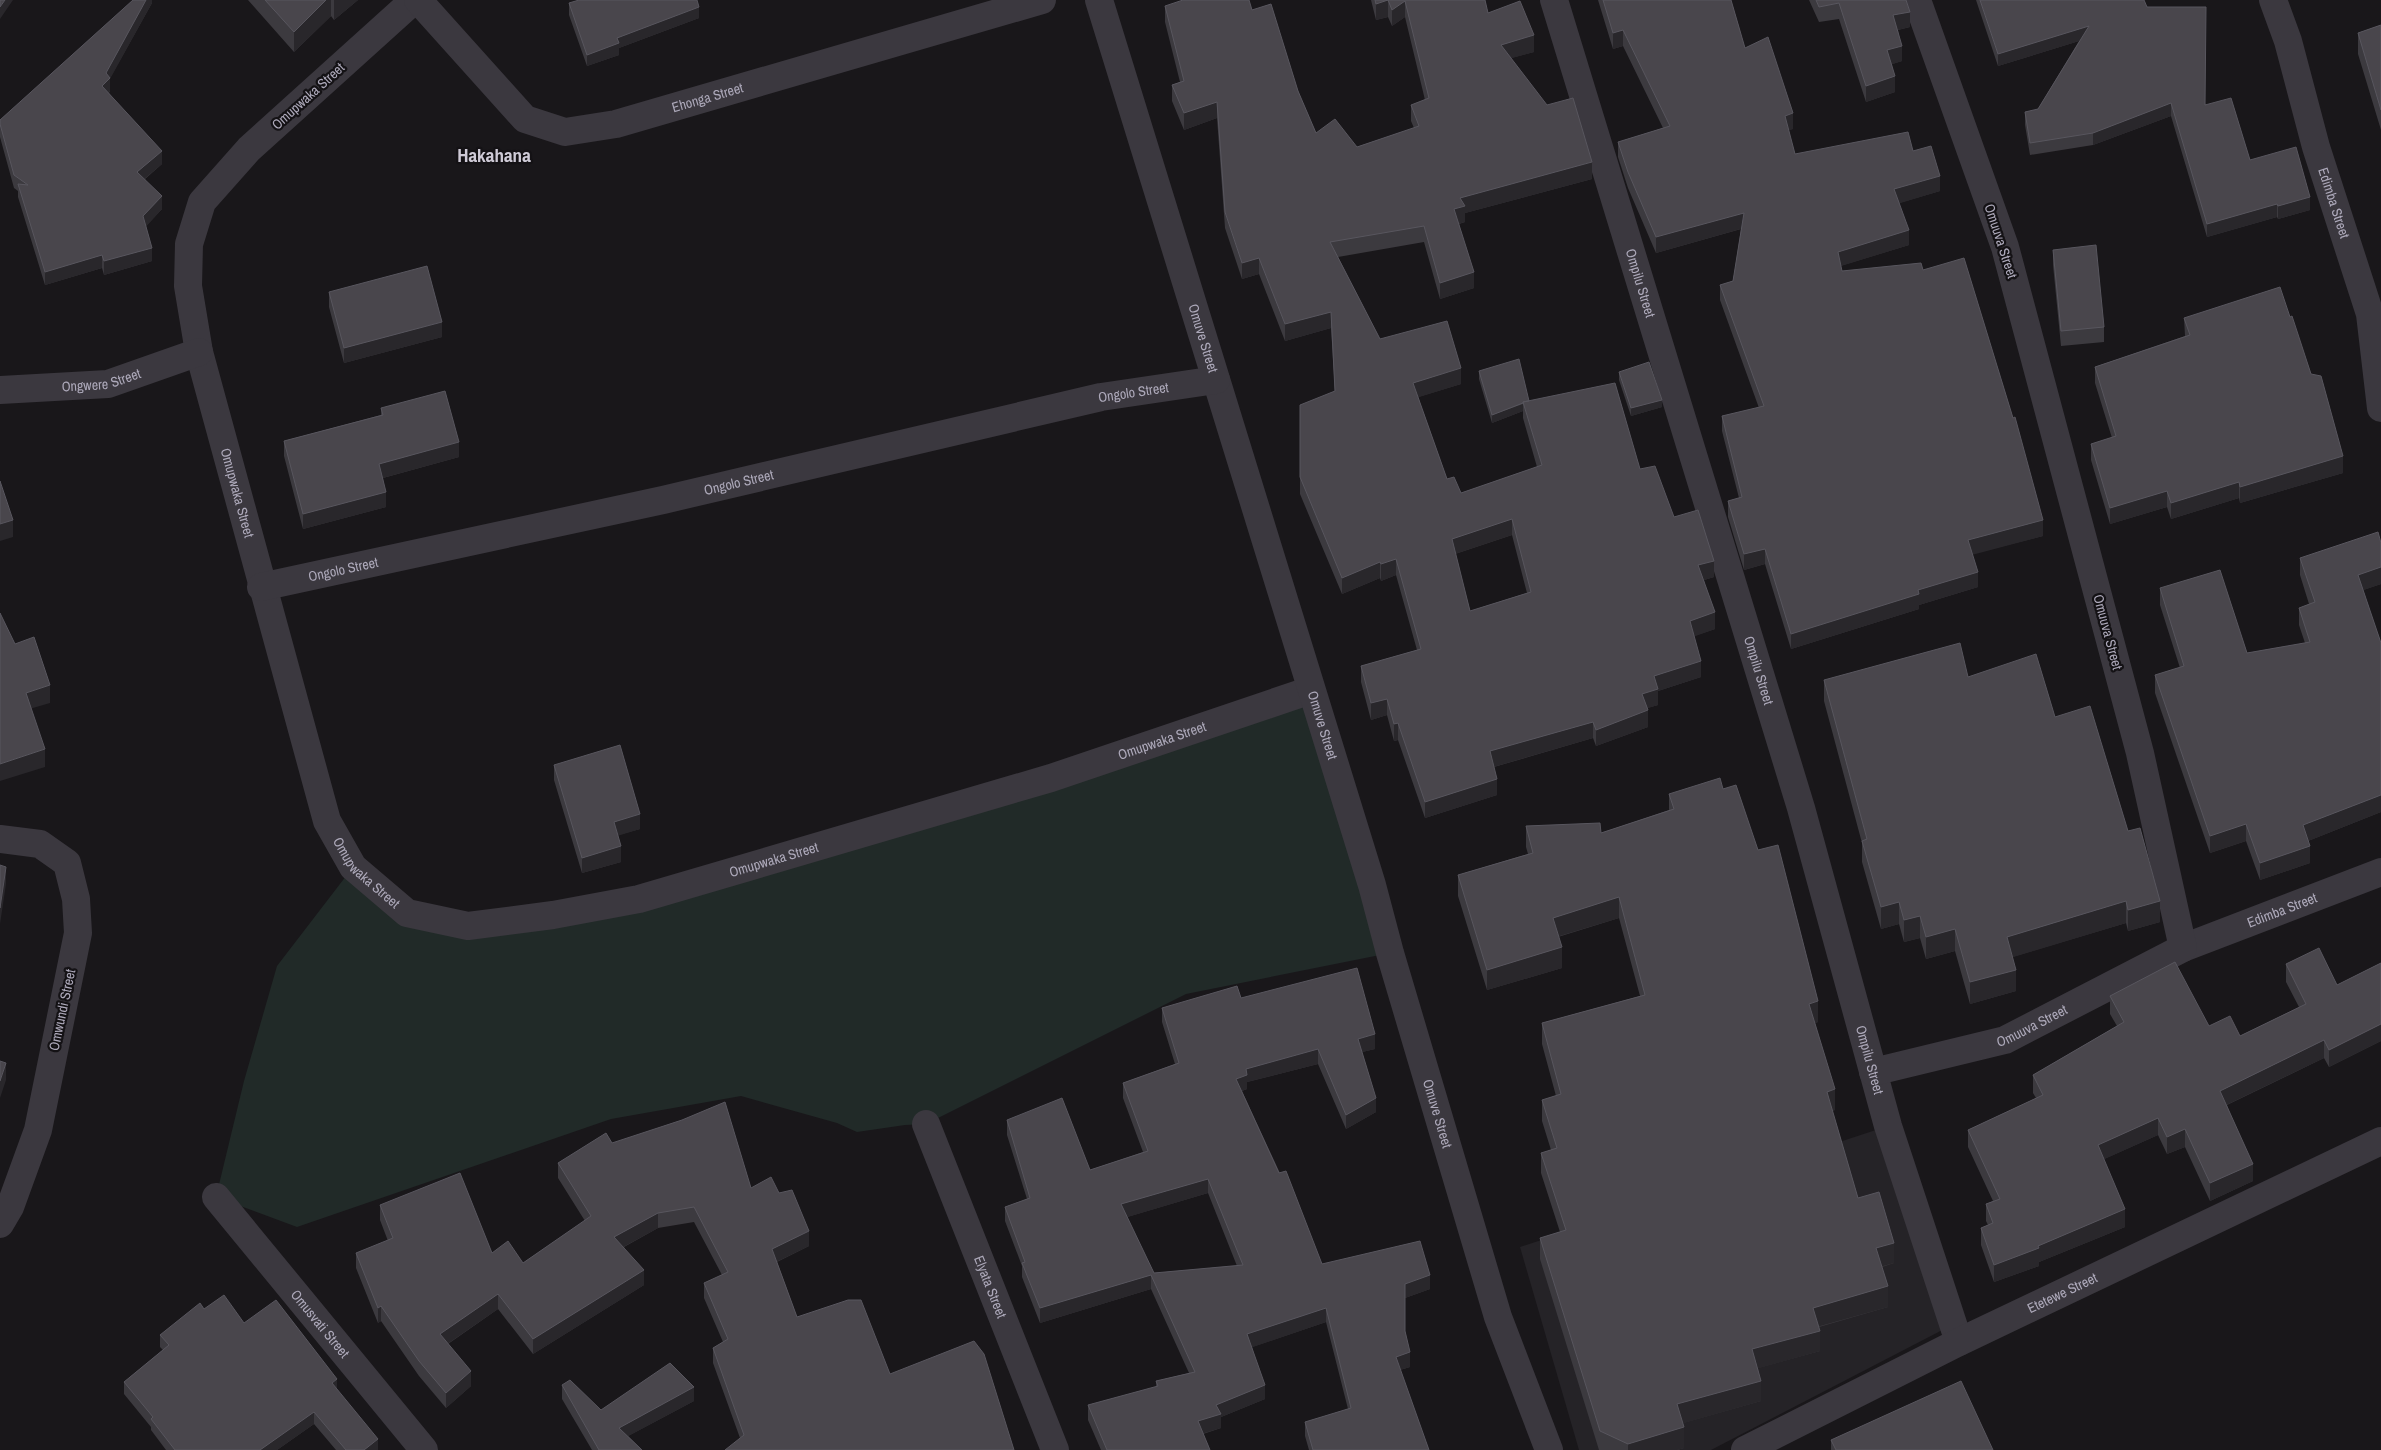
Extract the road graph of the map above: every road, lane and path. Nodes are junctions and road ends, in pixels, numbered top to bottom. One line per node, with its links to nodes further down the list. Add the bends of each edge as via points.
1 (414, 0): 8 (street, Omupwaka Street, via 249,149 202,202 189,244 188,286)
2 (418, 0): 3 (street, Ehonga Street, via 525,119 565,132 616,124)
3 (1042, 0)
4 (1099, 0): 9 (street, Omuve Street)
5 (1554, 0): 17 (street, Ompilu Street, via 1801,808)
6 (1917, 0): 16 (street, Omuuva Street, via 2005,247 2140,753)
7 (2273, 0): 11 (street, Edimba Street, via 2370,314)
8 (199, 352): 10 (street, Ongwere Street, via 108,384); 12 (street, Omupwaka Street)
9 (1216, 380): 12 (street, Ongolo Street, via 1101,397 663,500); 13 (street, Omuve Street)
10 (0, 390)
11 (2381, 408)
12 (261, 587): 13 (street, Omupwaka Street, via 327,821 337,842 354,867 407,913 468,926 553,915 638,898 1050,778)
13 (1311, 690): 25 (street, Omuve Street, via 1372,885 1498,1316)
14 (0, 839): 21 (street, Omwundi Street, via 40,844 67,863 76,899 78,933 38,1130 10,1206)
15 (2381, 872): 16 (street, Edimba Street)
16 (2183, 948): 17 (street, Omuuva Street, via 2005,1040)
17 (1873, 1072): 22 (street, Ompilu Street)
18 (926, 1124): 24 (street, Elyata Street)
19 (2381, 1141): 22 (street, Etetewe Street)
20 (216, 1197): 23 (street, Omusvati Street)
21 (0, 1224)
22 (1959, 1342): 26 (street, Etetewe Street)
23 (424, 1450)
24 (1055, 1450)
25 (1549, 1450)
26 (1745, 1450)

